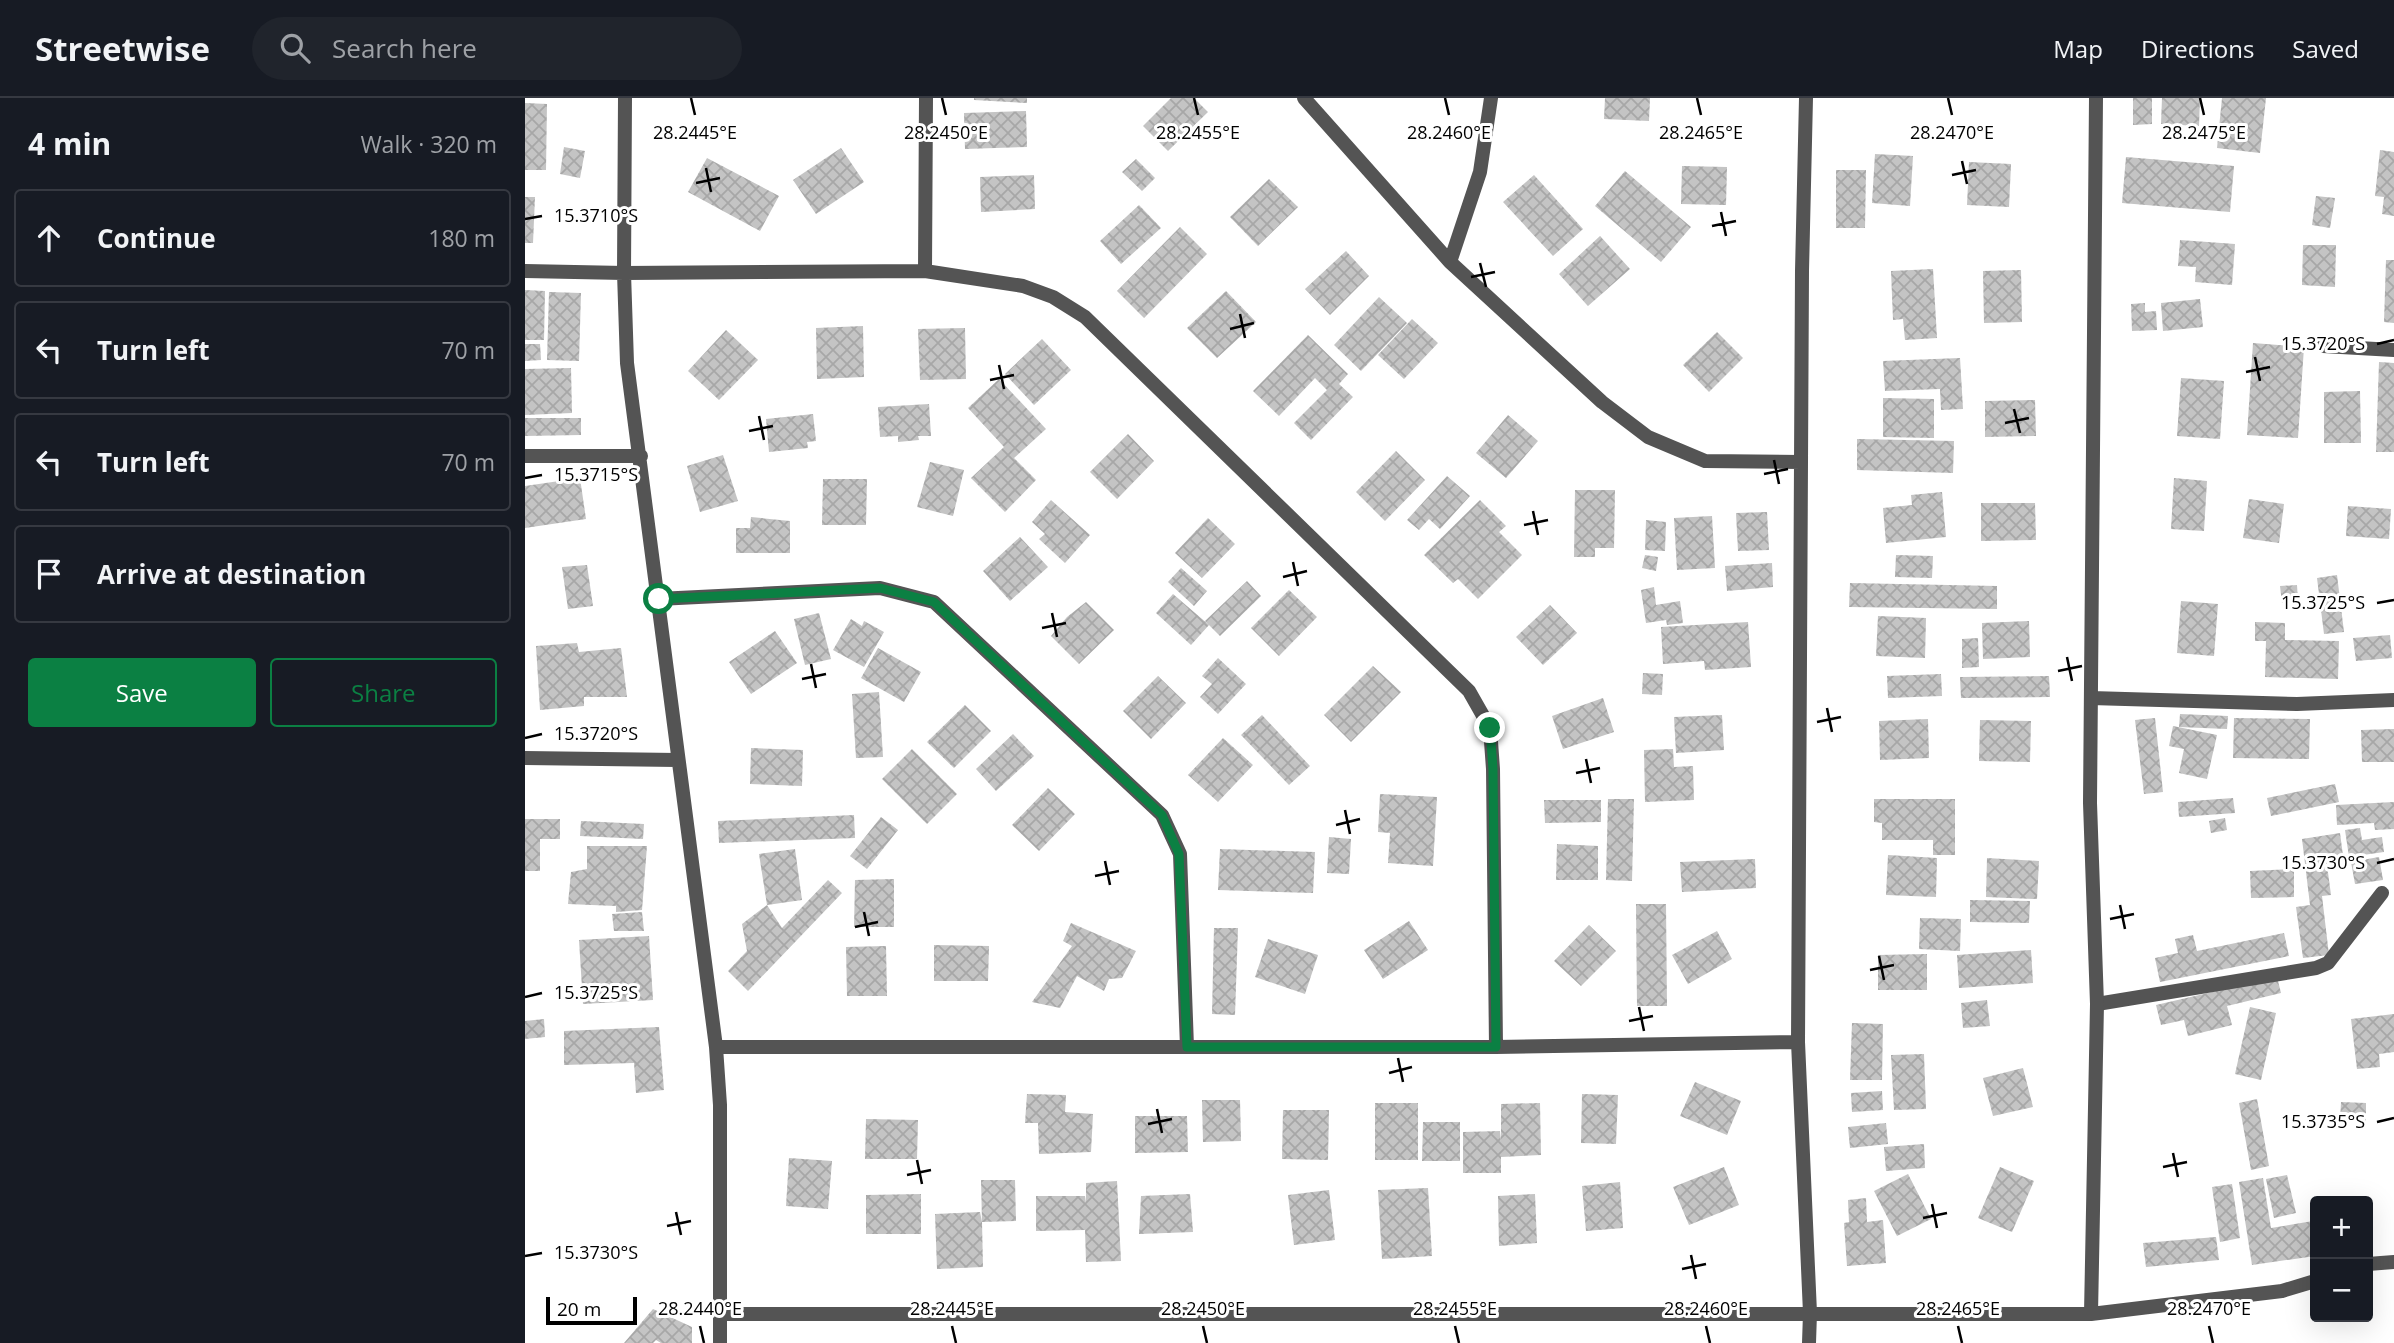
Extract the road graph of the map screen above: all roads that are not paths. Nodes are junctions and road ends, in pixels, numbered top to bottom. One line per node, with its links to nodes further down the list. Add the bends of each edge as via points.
1 (625, 98): 10 (street)
2 (926, 98): 9 (street)
3 (1491, 98): 7 (street, via 1480,172)
4 (1806, 98): 15 (street)
5 (2096, 98): 17 (street)
6 (1309, 100): 7 (street)
7 (1450, 262): 15 (street, via 1602,402 1648,437 1705,461)
8 (525, 271): 10 (street)
9 (925, 271): 10 (street); 26 (street, via 1023,286 1053,297 1084,317 1469,691 1490,728)
10 (624, 273): 14 (street, via 627,363)
11 (2323, 346): 12 (street)
12 (2394, 350)
13 (525, 456): 14 (street)
14 (641, 456): 16 (street)
15 (1801, 462): 23 (street)
16 (659, 599): 20 (street); 25 (street, via 880,588 934,602 1162,815 1179,854)
17 (2091, 698): 18 (street, via 2297,704); 22 (street)
18 (2394, 700)
19 (525, 758): 20 (street)
20 (677, 760): 24 (street)
21 (2382, 892): 22 (street, via 2328,963 2316,968)
22 (2097, 1004): 32 (street)
23 (1798, 1042): 26 (street); 30 (street)
24 (716, 1046): 25 (street); 31 (street)
25 (1187, 1047): 26 (street)
26 (1496, 1047)
27 (2394, 1262): 28 (street)
28 (2373, 1264)
29 (2310, 1283): 32 (street, via 2283,1291)
30 (1810, 1313): 31 (street); 32 (street); 34 (street)
31 (720, 1314): 33 (street)
32 (2091, 1314)
33 (720, 1343)
34 (1809, 1343)

